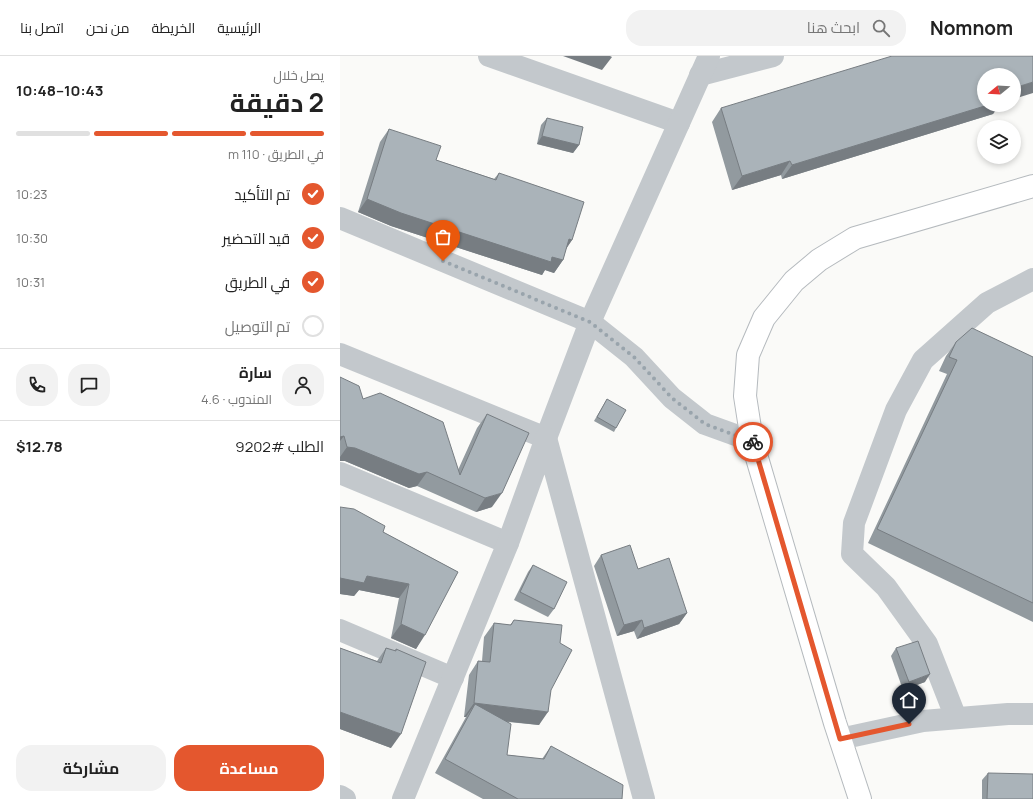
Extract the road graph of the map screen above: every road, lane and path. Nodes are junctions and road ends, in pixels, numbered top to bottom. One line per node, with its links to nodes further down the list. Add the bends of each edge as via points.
1 (489, 56): 4 (street)
2 (773, 56): 3 (street)
3 (704, 65): 4 (street)
4 (679, 123): 8 (street)
5 (1033, 186): 11 (main road, via 855,238 819,260 794,281 764,318 748,355 745,396)
6 (340, 218): 8 (street)
7 (1033, 278): 17 (street, via 987,303 923,360 896,410 854,523 852,554 886,587 926,644)
8 (590, 322): 10 (street); 11 (street, via 634,357 672,398 705,424)
9 (340, 354): 10 (street)
10 (546, 438): 13 (street); 22 (street)
11 (752, 441): 18 (main road)
12 (340, 473): 13 (street)
13 (508, 543): 15 (street)
14 (340, 630): 15 (street)
15 (453, 678): 21 (street)
16 (1033, 714): 17 (street)
17 (956, 718): 18 (street)
18 (840, 739): 23 (main road)
19 (340, 796): 20 (street)
20 (345, 799)
21 (403, 799)
22 (644, 799)
23 (860, 799)

